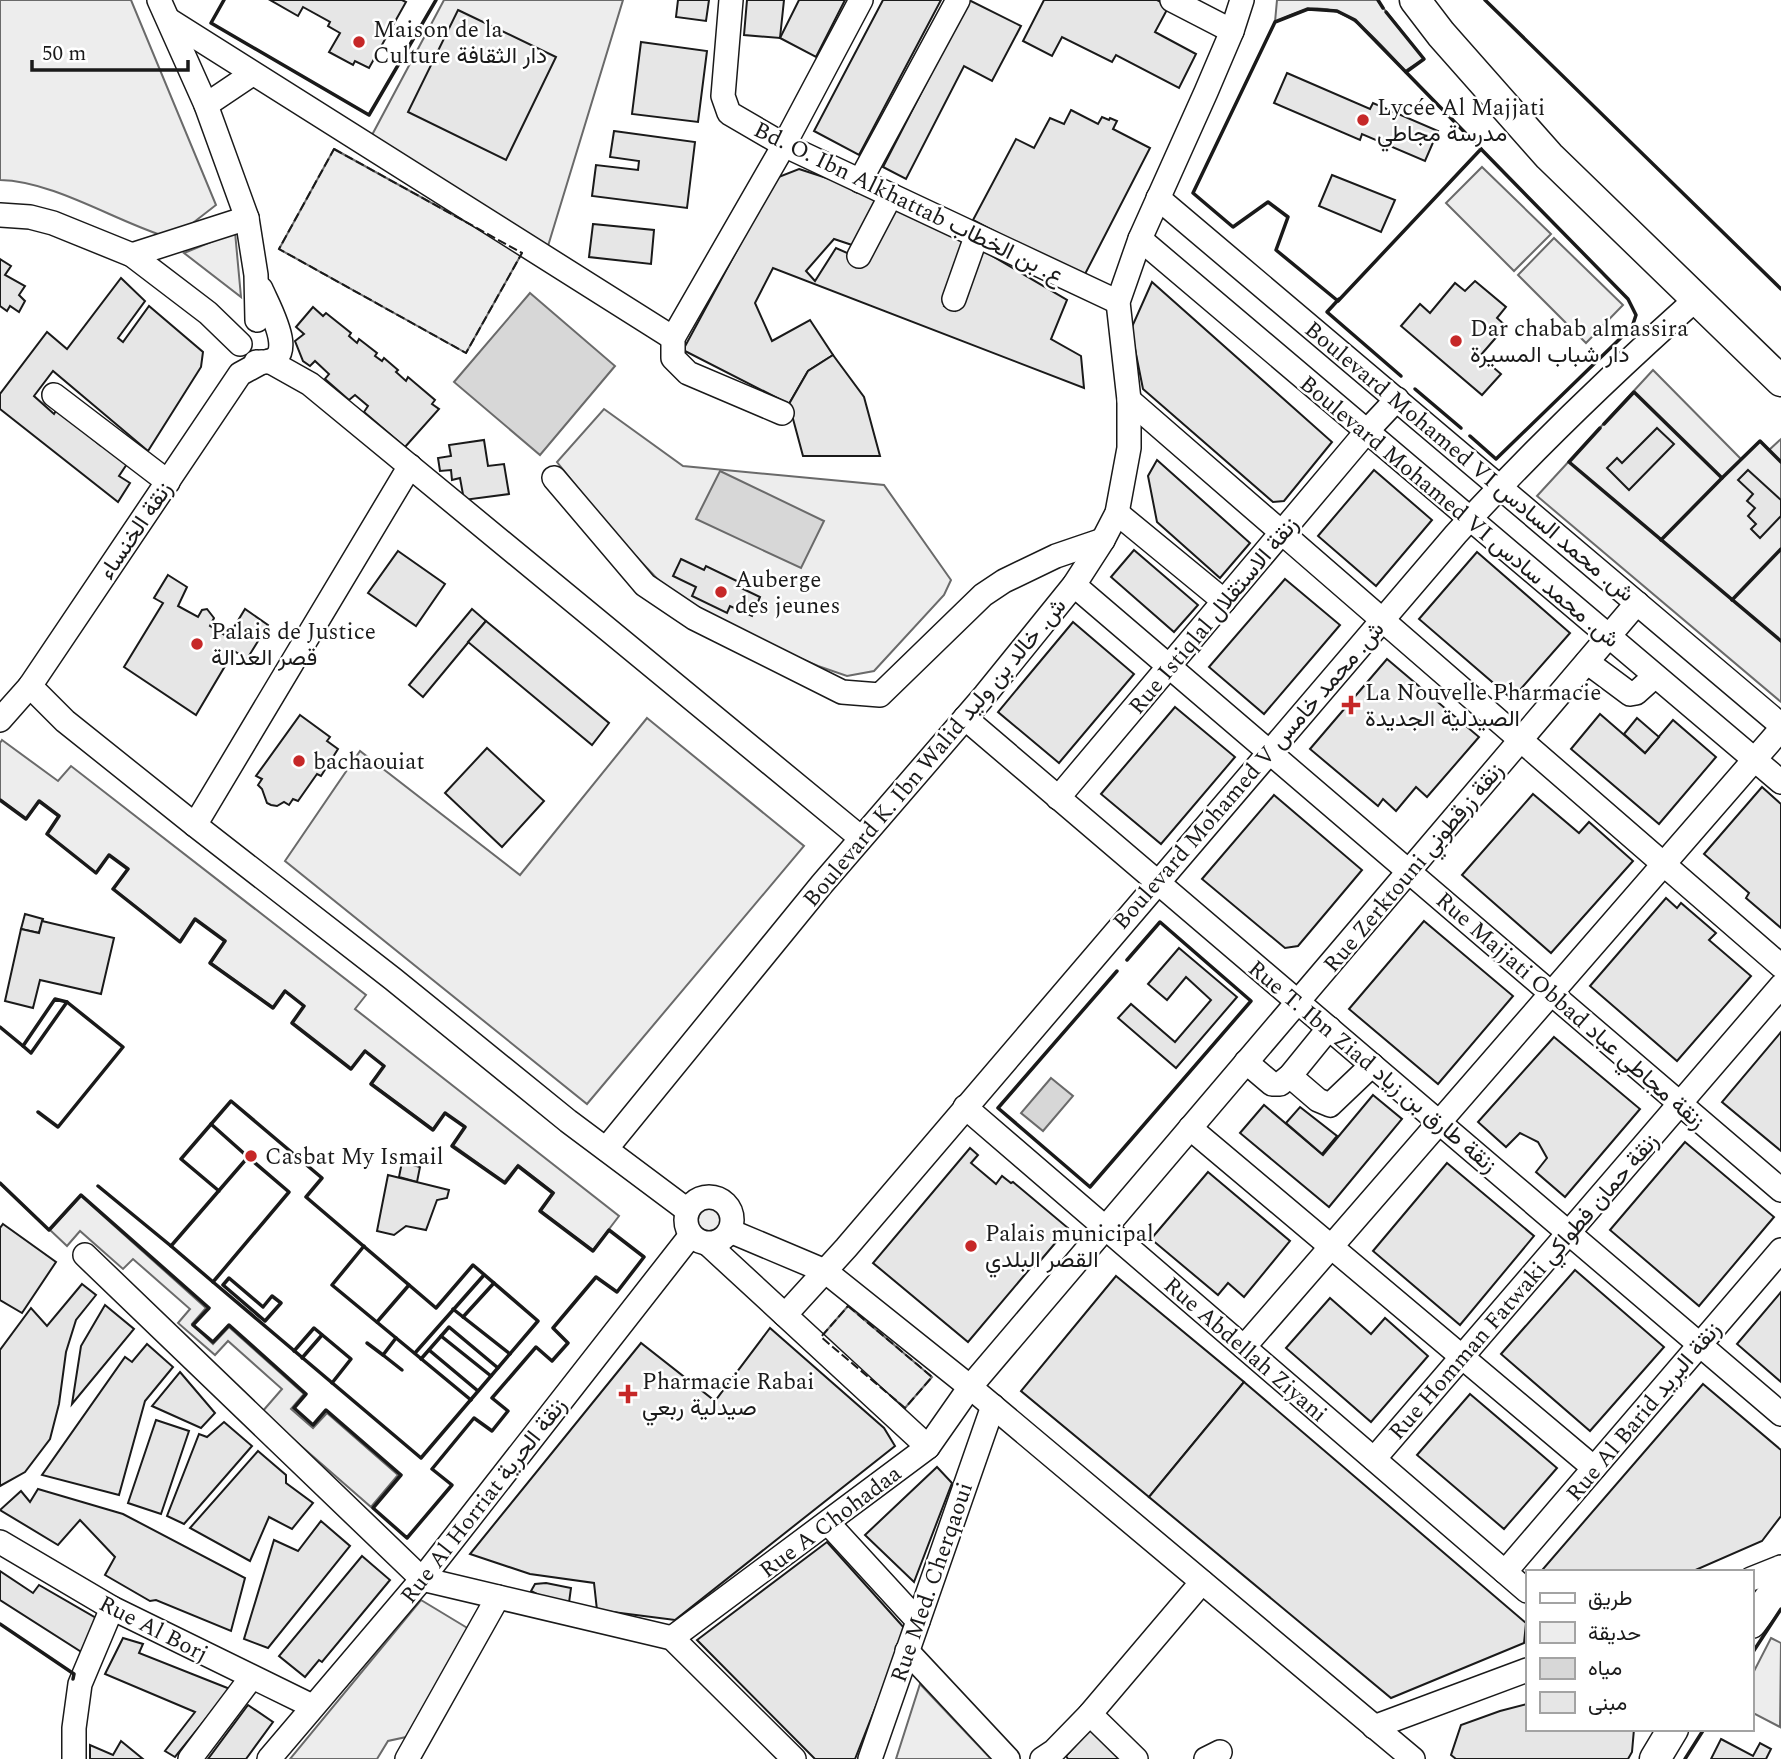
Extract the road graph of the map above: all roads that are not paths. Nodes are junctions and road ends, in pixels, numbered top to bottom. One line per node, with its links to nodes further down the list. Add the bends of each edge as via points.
1 (731, 0): 11 (street, Bd. O. Ibn Alkhattab ع. بن الخطاب, via 723,96 729,113)
2 (861, 0): 11 (street)
3 (958, 0): 12 (street)
4 (1172, 0): 8 (street)
5 (1242, 0): 8 (street)
6 (1415, 0): 22 (main road, via 1549,156)
7 (164, 10): 9 (street); 10 (street)
8 (1232, 31): 14 (street)
9 (252, 74): 10 (street); 24 (street)
10 (206, 105): 16 (street)
11 (784, 145): 12 (street, Bd. O. Ibn Alkhattab ع. بن الخطاب); 24 (street)
12 (860, 181): 13 (street, Bd. O. Ibn Alkhattab ع. بن الخطاب)
13 (891, 195): 17 (street, Bd. O. Ibn Alkhattab ع. بن الخطاب); 20 (street)
14 (1158, 198): 18 (street); 28 (street, Boulevard Mohamed VI ش. محمد السادس)
15 (0, 215): 19 (street, via 53,223)
16 (247, 218): 19 (street); 25 (street)
17 (976, 237): 21 (street); 23 (street, Bd. O. Ibn Alkhattab ع. بن الخطاب)
18 (1140, 239): 23 (street); 31 (street, Boulevard Mohamed VI ش. محمد سادس)
19 (132, 255): 25 (street, via 208,313)
20 (859, 257)
21 (954, 299)
22 (1695, 300): 26 (main road); 35 (street, Boulevard Mohamed V ش. محمد خامس)
23 (1118, 302): 29 (street, Boulevard K. Ibn Walid ش. خالد بن وليد)
24 (673, 338): 30 (street, via 673,358 688,373)
25 (260, 342): 32 (street); 34 (street, زنقة الخنساء)
26 (1781, 382)
27 (54, 395): 34 (street)
28 (1396, 399): 31 (street, Rue Istiqlal زنقة الاستقلال); 35 (street, Boulevard Mohamed VI ش. محمد السادس)
29 (1129, 400): 36 (street, Boulevard K. Ibn Walid ش. خالد بن وليد, via 1129,448); 38 (street)
30 (782, 413)
31 (1367, 431): 37 (street, Boulevard Mohamed VI ش. محمد سادس); 38 (street, Rue Istiqlal زنقة الاستقلال)
32 (410, 466): 57 (street); 58 (street)
33 (554, 478): 39 (street, via 645,585 694,618 842,692 880,695 983,595 1056,556)
34 (167, 482): 48 (street, زنقة الخنساء)
35 (1500, 487): 37 (street, Boulevard Mohamed V ش. محمد خامس); 42 (street, Boulevard Mohamed VI ش. محمد السادس)
36 (1117, 513): 39 (street, Boulevard K. Ibn Walid ش. خالد بن وليد); 41 (street)
37 (1470, 519): 43 (street, Boulevard Mohamed V ش. محمد خامس); 44 (street, Boulevard Mohamed VI ش. محمد سادس)
38 (1282, 533): 41 (street, Rue Istiqlal زنقة الاستقلال); 43 (street)
39 (1103, 540): 40 (street, Boulevard K. Ibn Walid ش. خالد بن وليد)
40 (1074, 584): 46 (street, Rue Majjati Obbad زنقة مجاطي عباد); 49 (street, Boulevard K. Ibn Walid ش. خالد بن وليد)
41 (1224, 601): 46 (street, Rue Istiqlal زنقة الاستقلال)
42 (1637, 603): 44 (street, Rue Zerktouni زنقة زرقطوني); 51 (street, Boulevard Mohamed VI ش. محمد السادس)
43 (1381, 619): 52 (street); 53 (street, Boulevard Mohamed V ش. محمد خامس)
44 (1609, 636): 45 (street, Rue Zerktouni زنقة زرقطوني); 47 (street, Boulevard Mohamed VI ش. محمد سادس)
45 (1587, 663): 47 (street, via 1630,694); 52 (street, Rue Zerktouni زنقة زرقطوني)
46 (1169, 666): 53 (street, Rue Majjati Obbad زنقة مجاطي عباد); 56 (street, Rue Istiqlal زنقة الاستقلال)
47 (1655, 676): 54 (street, Boulevard Mohamed VI ش. محمد سادس)
48 (30, 686): 50 (street, زنقة الخنساء); 57 (street, via 65,721)
49 (965, 718): 56 (street, Rue T. Ibn Ziad زنقة طارق بن زياد); 58 (street, Boulevard K. Ibn Walid ش. خالد بن وليد)
50 (0, 720)
51 (1781, 727): 54 (street)
52 (1521, 740): 59 (street); 60 (street, Rue Zerktouni زنقة زرقطوني)
53 (1269, 751): 60 (street, Rue Majjati Obbad زنقة مجاطي عباد); 61 (street, Boulevard Mohamed V ش. محمد خامس)
54 (1754, 760): 55 (street, Boulevard Mohamed VI ش. محمد سادس); 59 (street)
55 (1781, 782)
56 (1058, 798): 61 (street, Rue T. Ibn Ziad زنقة طارق بن زياد)
57 (195, 824): 74 (street)
58 (861, 838): 74 (street, Boulevard K. Ibn Walid ش. خالد بن وليد)
59 (1664, 864): 62 (street); 64 (street)
60 (1409, 871): 64 (street, Rue Majjati Obbad زنقة مجاطي عباد); 65 (street, Rue Zerktouni زنقة زرقطوني)
61 (1157, 882): 65 (street, Rue T. Ibn Ziad زنقة طارق بن زياد); 71 (street, Boulevard Mohamed V ش. محمد خامس)
62 (1781, 966)
63 (1781, 986): 70 (street, Rue Homman Fatwaki زنقة حمان فطواكي)
64 (1551, 993): 70 (street, Rue Majjati Obbad زنقة مجاطي عباد); 72 (street)
65 (1298, 1002): 66 (street, Rue T. Ibn Ziad زنقة طارق بن زياد); 67 (street, Rue Zerktouni زنقة زرقطوني)
66 (1329, 1028): 68 (street, Rue T. Ibn Ziad زنقة طارق بن زياد); 69 (street)
67 (1246, 1062): 69 (street, via 1272,1084 1279,1085); 73 (street, Rue Zerktouni زنقة زرقطوني)
68 (1371, 1065): 69 (street, via 1330,1105); 72 (street, Rue T. Ibn Ziad زنقة طارق بن زياد)
69 (1290, 1076)
70 (1680, 1103): 75 (street, Rue Majjati Obbad زنقة مجاطي عباد); 79 (street, Rue Homman Fatwaki زنقة حمان فطواكي)
71 (965, 1107): 77 (street, Rue Abdellah Ziyani); 84 (street, Boulevard Mohamed V ش. محمد خامس)
72 (1440, 1122): 79 (street, Rue T. Ibn Ziad زنقة طارق بن زياد); 81 (street)
73 (1190, 1128): 77 (street, Rue Zerktouni زنقة زرقطوني); 81 (street)
74 (606, 1149): 76 (street)
75 (1781, 1190)
76 (687, 1210): 78 (street, via 698,1199 720,1200 732,1217); 80 (street, via 685,1223)
77 (1105, 1228): 87 (street, Rue Abdellah Ziyani); 89 (street, Rue Zerktouni زنقة زرقطوني)
78 (730, 1231): 80 (street, via 724,1238); 84 (street)
79 (1569, 1233): 86 (street, Rue T. Ibn Ziad زنقة طارق بن زياد); 88 (street, Rue Homman Fatwaki زنقة حمان فطواكي)
80 (699, 1239): 85 (street); 100 (street, Rue Al Horriat زنقة الحرية)
81 (1331, 1247): 87 (street); 88 (street)
82 (1781, 1250): 86 (street, Rue Al Barid زنقة البريد)
83 (86, 1255): 100 (street)
84 (825, 1271): 85 (street, Boulevard Mohamed V ش. محمد خامس); 89 (street)
85 (785, 1315): 92 (street)
86 (1700, 1345): 91 (street, Rue T. Ibn Ziad زنقة طارق بن زياد); 94 (street, Rue Al Barid زنقة البريد)
87 (1244, 1347): 93 (street, Rue Abdellah Ziyani)
88 (1462, 1357): 93 (street, Rue Homman Fatwaki زنقة حمان فطواكي); 94 (street)
89 (970, 1387): 90 (street); 92 (street, Rue A Chohadaa)
90 (993, 1406): 101 (street); 107 (street, Rue Med. Cherqaoui)
91 (1781, 1414)
92 (928, 1447): 95 (street, Rue A Chohadaa)
93 (1374, 1459): 98 (street, Rue Abdellah Ziyani)
94 (1594, 1468): 98 (street, Rue Al Barid زنقة البريد)
95 (828, 1523): 107 (street); 108 (street, Rue A Chohadaa)
96 (0, 1542): 105 (street, Rue Al Borj)
97 (1781, 1567): 99 (street)
98 (1505, 1572): 103 (street, Rue Abdellah Ziyani)
99 (1753, 1578)
100 (422, 1579): 104 (street); 112 (street, Rue Al Horriat زنقة الحرية)
101 (1202, 1582): 113 (street); 114 (street)
102 (1781, 1583): 106 (main road)
103 (1526, 1590)
104 (498, 1597): 108 (street); 120 (street)
105 (112, 1608): 111 (street, Rue Al Borj); 117 (street, via 80,1684)
106 (1753, 1620)
107 (918, 1621): 109 (street, Rue Med. Cherqaoui)
108 (672, 1638): 121 (street)
109 (907, 1651): 122 (street, Rue Med. Cherqaoui); 123 (street)
110 (1526, 1670): 114 (street)
111 (251, 1678): 112 (street, Rue Al Borj); 118 (street)
112 (312, 1706): 119 (street, Rue Al Horriat زنقة الحرية)
113 (1090, 1714): 116 (street); 124 (street)
114 (1374, 1727): 125 (street)
115 (1672, 1731): 126 (main road)
116 (1052, 1756)
117 (74, 1759)
118 (190, 1759)
119 (269, 1759)
120 (407, 1759)
121 (794, 1759)
122 (870, 1759)
123 (1008, 1759)
124 (1136, 1759)
125 (1413, 1759)
126 (1655, 1759)

